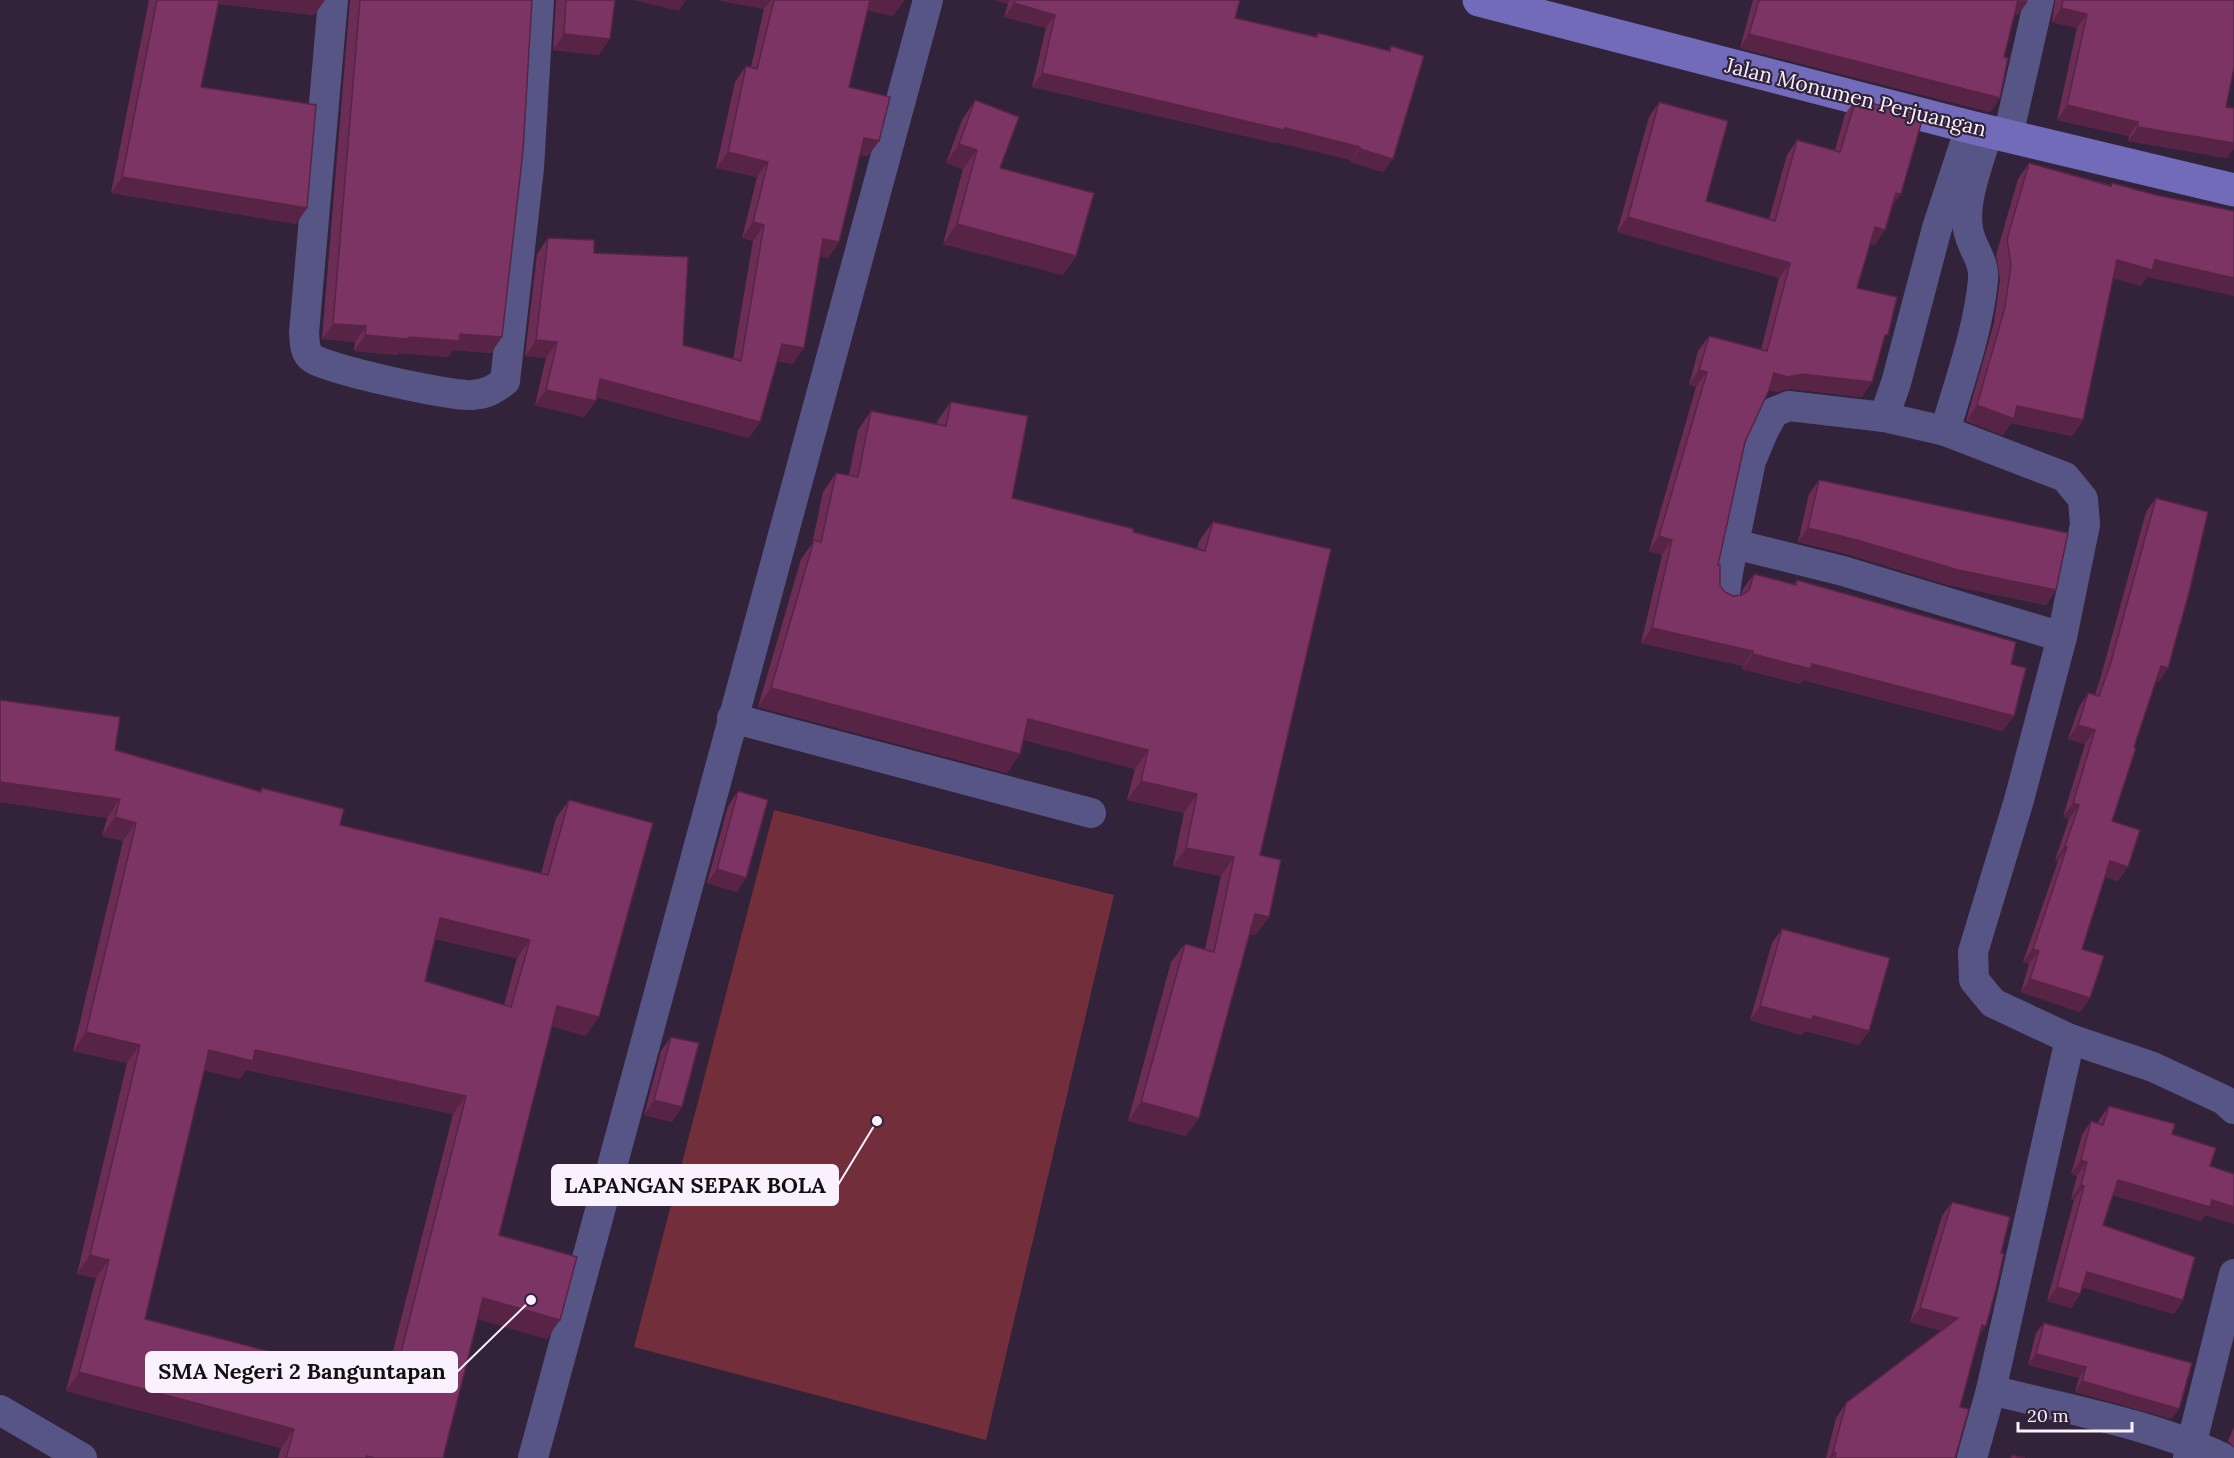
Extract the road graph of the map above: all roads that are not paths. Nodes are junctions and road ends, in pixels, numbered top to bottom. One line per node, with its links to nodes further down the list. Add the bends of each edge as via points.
1 (333, 0): 2 (street, via 304,333 306,351 312,359 361,375 470,396 493,392 505,381 529,168)
2 (539, 0)
3 (928, 0): 13 (street)
4 (1479, 0): 6 (street, Jalan Monumen Perjuangan)
5 (2039, 0): 6 (street)
6 (1989, 132): 7 (street, Jalan Monumen Perjuangan); 8 (street, via 1937,228); 9 (street, via 1967,214 1968,231 1983,265 1983,280 1975,325)
7 (2234, 190)
8 (1884, 417): 9 (street); 10 (street, via 1789,405 1774,412 1751,461)
9 (1945, 431): 12 (street, via 2065,477 2082,499 2085,525)
10 (1734, 544): 11 (street); 12 (street, via 1843,571)
11 (1725, 594)
12 (2062, 637): 15 (street, via 1973,952 1974,980 1993,1003)
13 (732, 718): 14 (street); 22 (street)
14 (1091, 813)
15 (2070, 1039): 16 (street, via 2153,1067 2224,1100); 18 (street)
16 (2234, 1109)
17 (2234, 1274): 20 (street)
18 (1991, 1390): 20 (street, via 2084,1413); 23 (street)
19 (0, 1410): 21 (street)
20 (2190, 1450): 24 (street)
21 (82, 1458)
22 (533, 1458)
23 (1972, 1458)
24 (2223, 1458)

